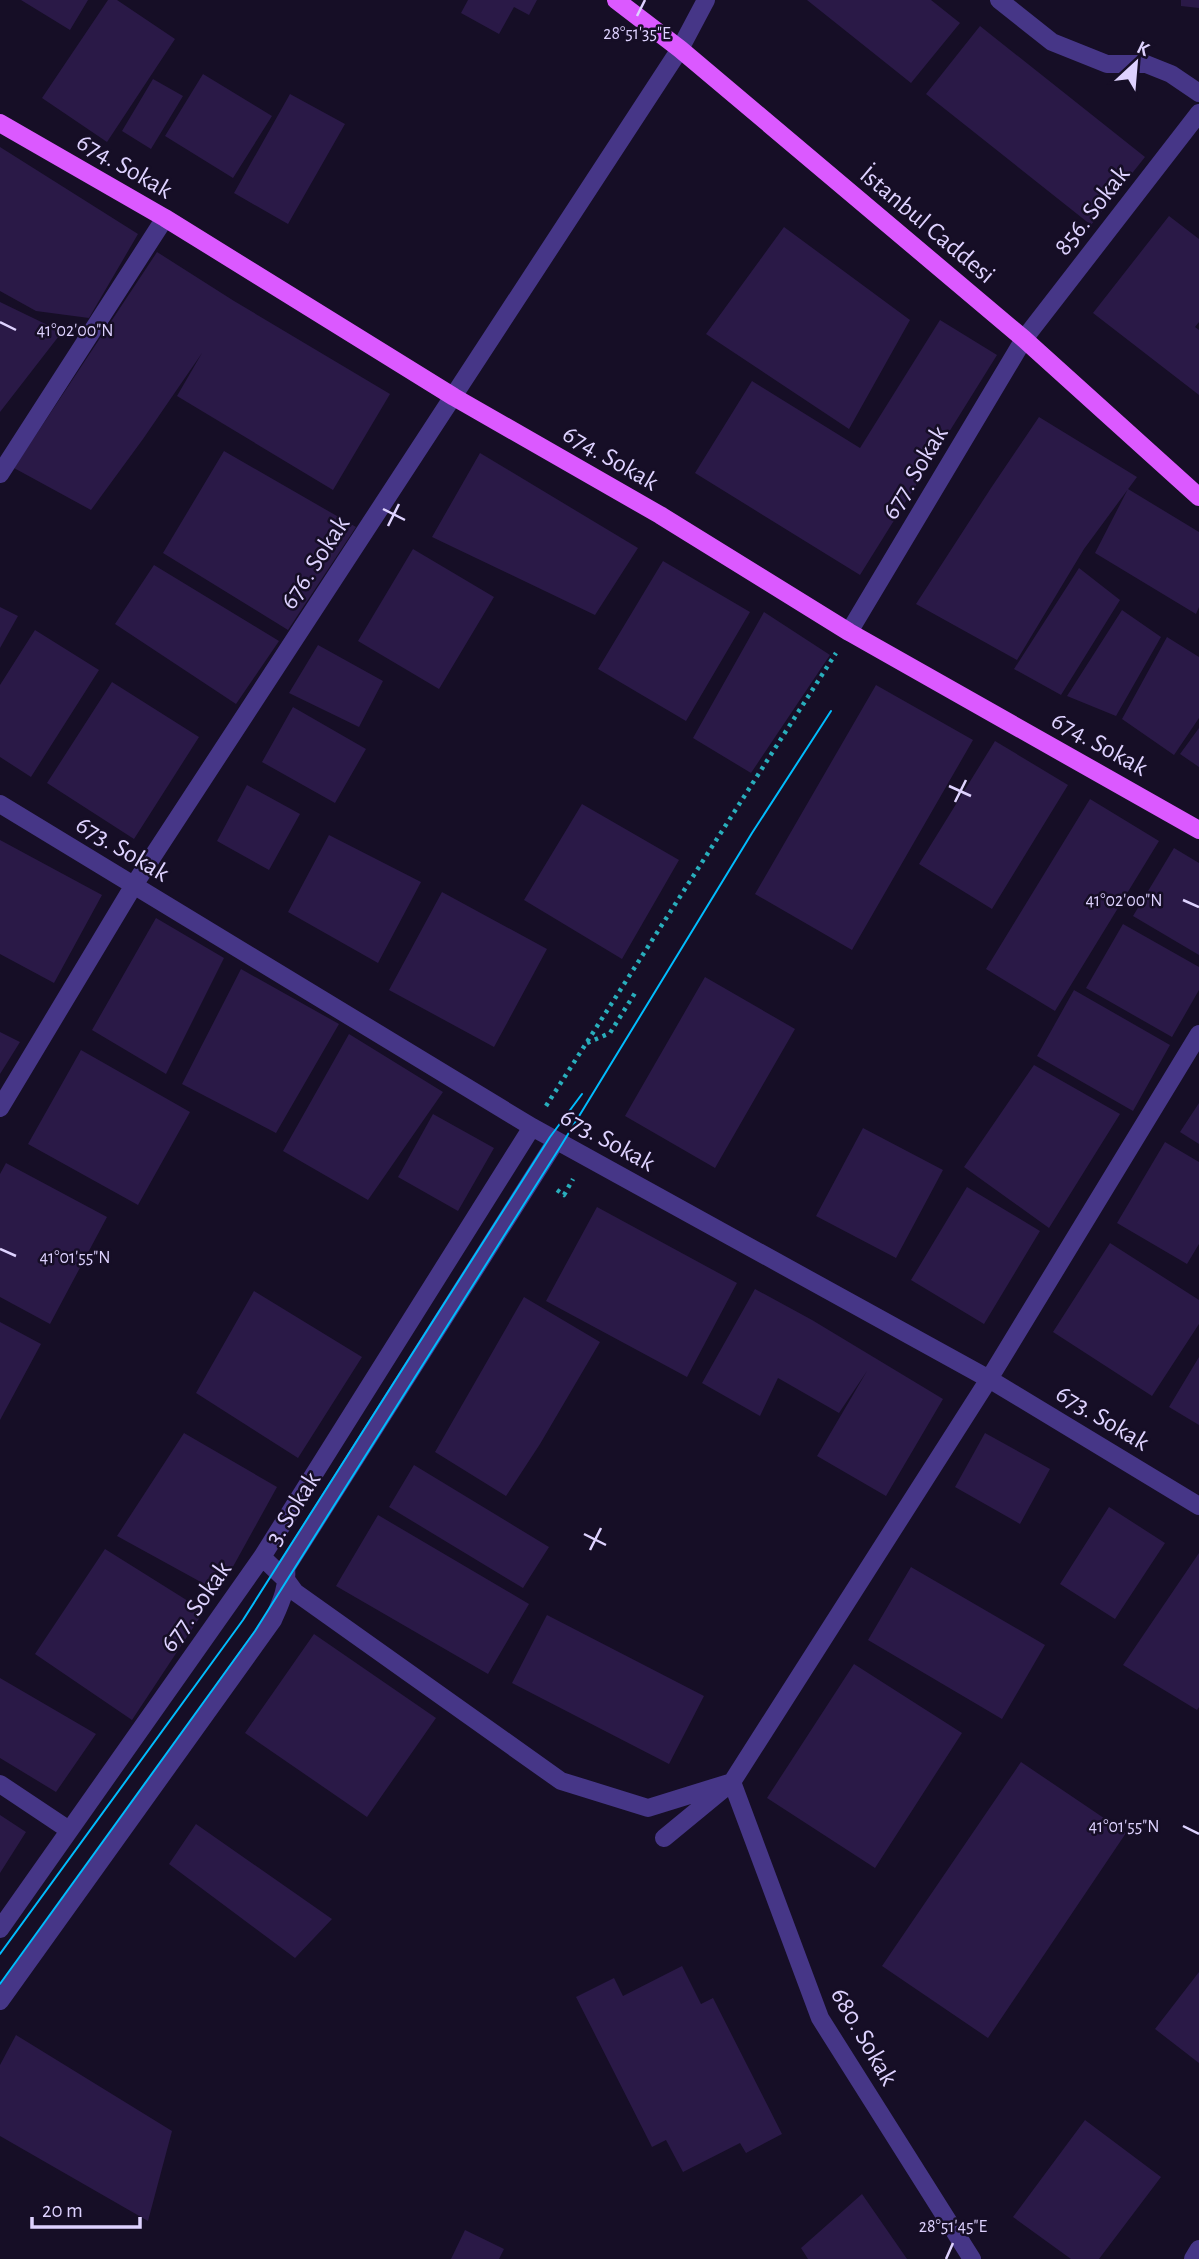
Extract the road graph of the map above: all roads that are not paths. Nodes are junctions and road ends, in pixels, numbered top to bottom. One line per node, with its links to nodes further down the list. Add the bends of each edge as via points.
1 (615, 0): 4 (main road, İstanbul Caddesi)
2 (706, 0): 4 (street, 676. Sokak)
3 (999, 0): 5 (street, via 1052,42 1107,64 1146,64)
4 (680, 49): 9 (main road, İstanbul Caddesi); 10 (street, 676. Sokak)
5 (1199, 93)
6 (1199, 113): 9 (street, 856. Sokak)
7 (0, 123): 8 (main road, 674. Sokak)
8 (164, 218): 10 (main road, 674. Sokak); 11 (street)
9 (1024, 339): 12 (main road, İstanbul Caddesi); 13 (street, 677. Sokak)
10 (454, 397): 13 (main road, 674. Sokak, via 660,515); 16 (street, 676. Sokak)
11 (0, 474)
12 (1199, 497)
13 (849, 632): 15 (main road, 674. Sokak)
14 (0, 804): 16 (street, 673. Sokak)
15 (1199, 830)
16 (134, 885): 18 (street, 676. Sokak); 19 (street, 673. Sokak)
17 (1199, 1034): 21 (street)
18 (0, 1108)
19 (532, 1127): 20 (street, 673. Sokak); 23 (street, 677. Sokak)
20 (556, 1141): 21 (street, 673. Sokak); 24 (street, 3. Sokak, via 307,1534 286,1569)
21 (989, 1379): 22 (street, 673. Sokak); 25 (street)
22 (1199, 1506)
23 (262, 1557): 24 (street); 27 (street, 677. Sokak)
24 (287, 1581): 25 (street, via 295,1592 561,1782 648,1808); 30 (street, 3. Sokak, via 273,1620)
25 (732, 1782): 28 (street); 32 (street, 680. Sokak, via 820,2018)
26 (0, 1784): 27 (street)
27 (69, 1830): 29 (street, 677. Sokak)
28 (664, 1838)
29 (0, 1929)
30 (0, 2001)
31 (1199, 2249): 33 (street)
32 (972, 2259)
33 (1194, 2259)

